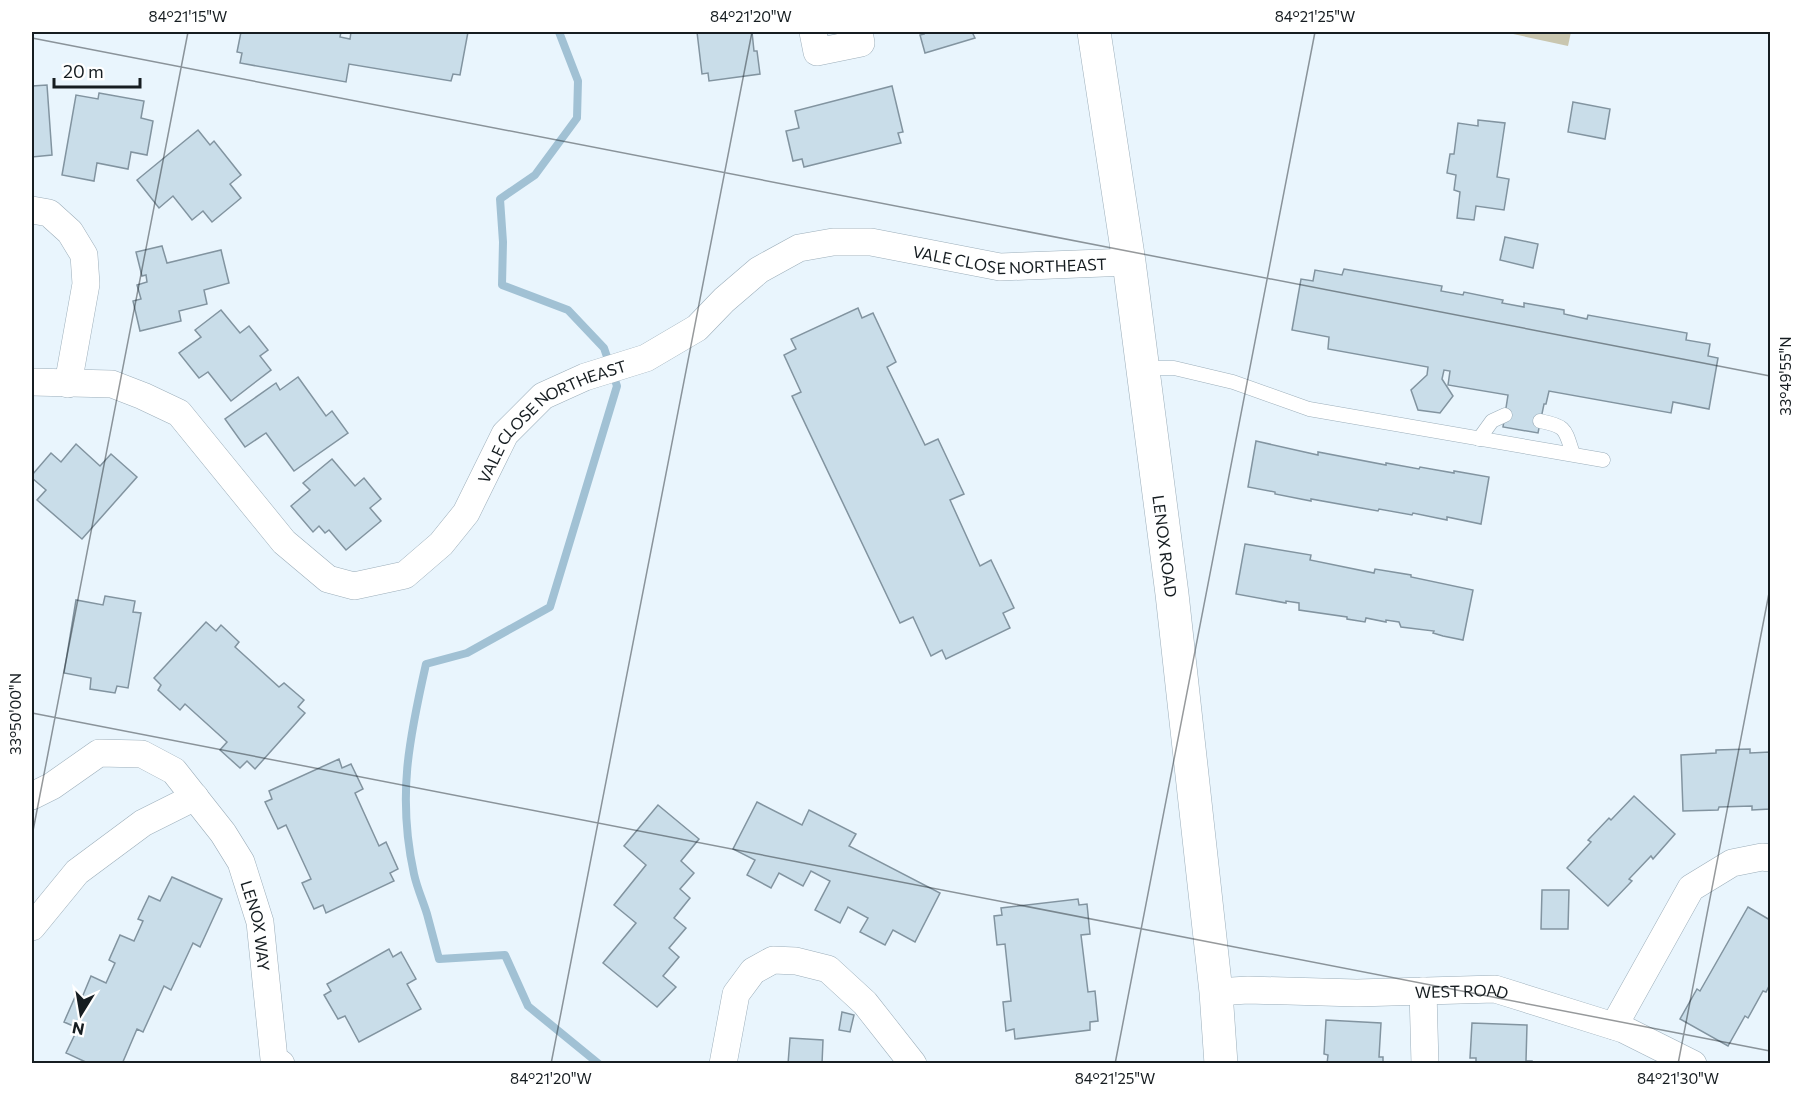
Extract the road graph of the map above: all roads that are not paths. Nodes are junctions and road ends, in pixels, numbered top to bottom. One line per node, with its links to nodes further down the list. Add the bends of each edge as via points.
1 (813, 32): 2 (street, via 817,52 861,43)
2 (859, 32)
3 (1094, 32): 5 (street, LENOX ROAD)
4 (32, 210): 8 (street, via 49,213 70,232 84,255 86,284)
5 (1129, 262): 6 (street, LENOX ROAD); 8 (street, VALE CLOSE NORTHEAST, via 1000,267 871,242 833,242 799,248 759,270 697,328 646,358 585,377 543,396 506,434 466,513 441,544 405,575 354,586 328,579 284,542 178,413 112,384)
6 (1142, 369): 11 (lane, via 1174,368 1233,382 1309,409); 19 (street, LENOX ROAD, via 1172,594)
7 (32, 382): 8 (street, VALE CLOSE NORTHEAST)
8 (68, 384)
9 (1505, 415): 11 (lane, via 1492,421)
10 (1540, 421): 12 (lane, via 1559,425 1566,432)
11 (1479, 439): 12 (lane)
12 (1573, 454): 13 (lane)
13 (1603, 459)
14 (32, 796): 15 (street, LENOX WAY, via 99,753 142,754 174,771)
15 (195, 797): 17 (street, via 142,823 77,872); 21 (street, LENOX WAY, via 241,862 260,922 274,1059)
16 (1770, 858): 20 (street, via 1732,863 1691,888)
17 (32, 927)
18 (1424, 991): 19 (street, WEST ROAD); 20 (street, WEST ROAD, via 1495,989); 25 (street)
19 (1216, 992): 24 (street, LENOX ROAD)
20 (1614, 1026): 26 (street, WEST ROAD)
21 (282, 1064)
22 (723, 1064): 23 (street, via 736,994 753,971 773,960 828,969 865,1003)
23 (913, 1064)
24 (1221, 1064)
25 (1425, 1064)
26 (1693, 1064)

